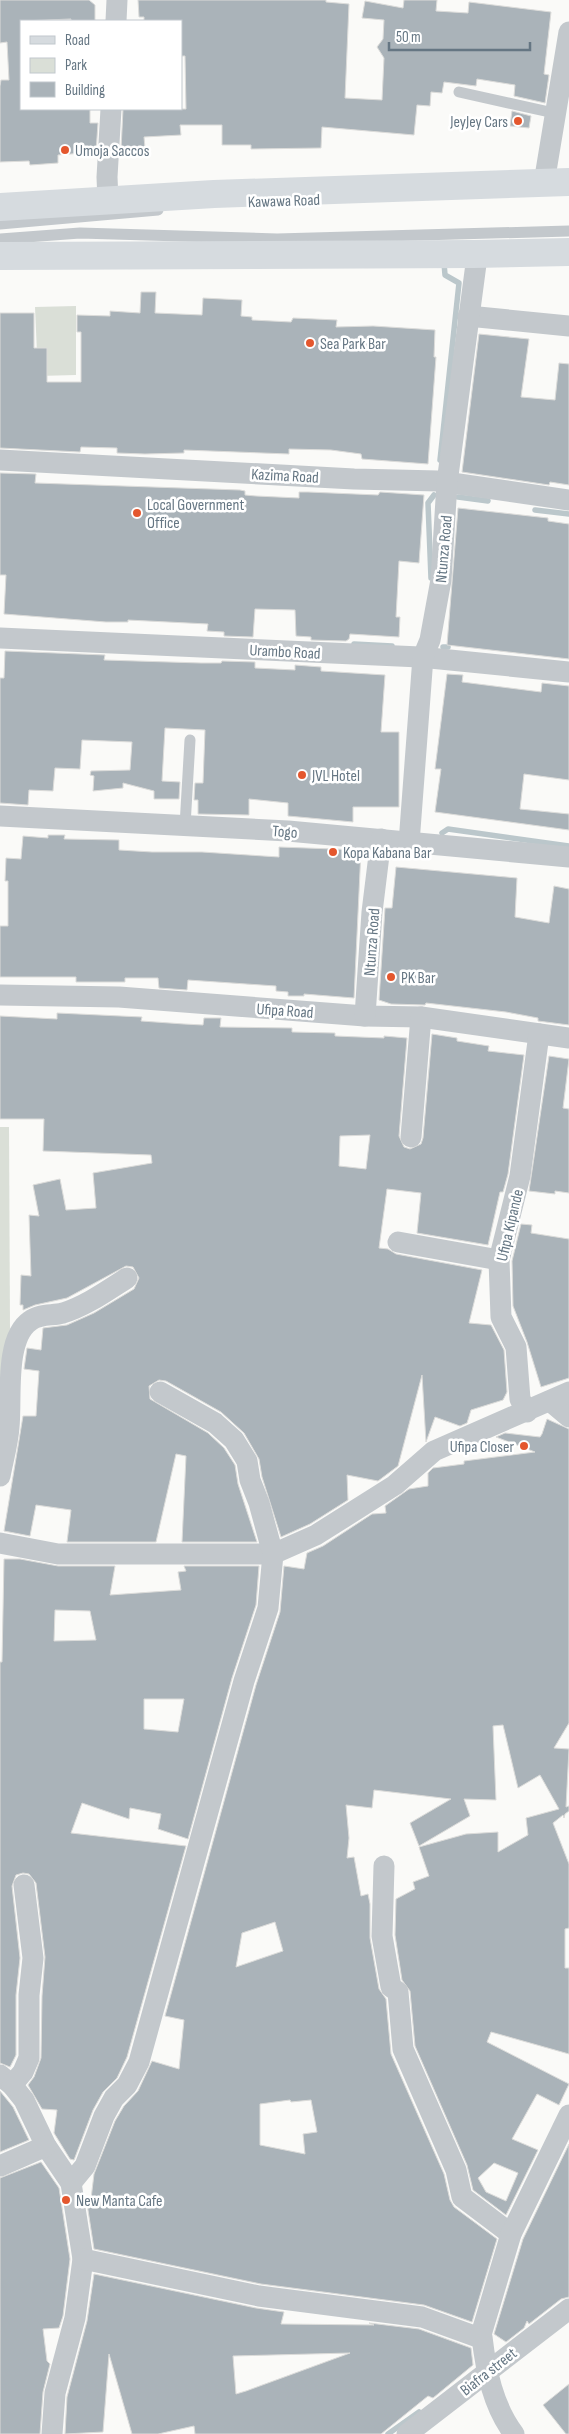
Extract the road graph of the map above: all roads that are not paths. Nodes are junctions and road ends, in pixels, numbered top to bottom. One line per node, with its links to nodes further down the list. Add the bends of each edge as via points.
1 (117, 0): 2 (street)
2 (116, 20)
3 (569, 32): 6 (street)
4 (459, 92): 6 (lane)
5 (111, 110): 9 (street)
6 (554, 113): 7 (street)
7 (556, 182): 9 (main road, Kawawa Road, via 214,194)
8 (569, 192): 11 (lane, Kawawa Road, via 262,200)
9 (108, 201): 10 (main road, Kawawa Road)
10 (0, 207)
11 (0, 224)
12 (569, 231): 13 (lane, via 276,239 80,233)
13 (0, 239)
14 (569, 252): 15 (main road)
15 (473, 254): 16 (main road); 17 (street, Ntunza Road, via 476,264)
16 (0, 256)
17 (468, 316): 18 (street); 20 (street, Ntunza Road)
18 (569, 326)
19 (0, 460): 20 (street, Kazima Road)
20 (447, 483): 21 (street, Kazima Road); 23 (street, Ntunza Road, via 442,580 430,640)
21 (569, 500)
22 (0, 638): 23 (street, Urambo Road)
23 (423, 657): 24 (street, Urambo Road); 29 (street, Ntunza Road)
24 (569, 672)
25 (190, 740): 27 (lane)
26 (0, 816): 27 (street, Togo)
27 (186, 826): 28 (street, Togo)
28 (381, 839): 29 (street, Togo); 32 (street, Ntunza Road)
29 (409, 843): 30 (street, Togo)
30 (569, 857)
31 (0, 995): 32 (street, Ufipa Road, via 119,997)
32 (365, 1016): 33 (street, Ufipa Road)
33 (421, 1017): 34 (street, Ufipa Road); 36 (street)
34 (539, 1034): 35 (street, Ufipa Road); 38 (street, Ufipa Kipande, via 520,1176)
35 (569, 1038)
36 (411, 1137)
37 (398, 1242): 38 (street)
38 (499, 1260): 42 (street, Ufipa Kipande, via 501,1317 516,1346 520,1399)
39 (127, 1278): 44 (street, via 63,1313 43,1315 30,1321 18,1335 10,1379 9,1428)
40 (160, 1392): 46 (street, via 215,1423 234,1440 247,1461)
41 (560, 1397): 42 (street); 43 (street)
42 (528, 1412): 46 (street, via 434,1451 395,1484 316,1535)
43 (569, 1417)
44 (0, 1476)
45 (0, 1543): 46 (street, via 58,1554)
46 (273, 1554): 53 (street, via 268,1608 244,1680 138,2062 127,2085 114,2098 104,2116 85,2166)
47 (384, 1866): 54 (street, via 382,1936 391,1987 398,1992 403,2049 452,2162 462,2198)
48 (24, 1885): 49 (street, via 33,1958 29,1995 29,2058 23,2072)
49 (6, 2080): 51 (street, via 24,2100)
50 (569, 2115): 54 (street)
51 (46, 2146): 52 (street); 53 (street)
52 (0, 2166)
53 (71, 2183): 55 (street)
54 (511, 2234): 57 (street)
55 (83, 2259): 57 (street, via 259,2296 422,2317); 59 (street, via 75,2318 55,2393)
56 (569, 2309): 58 (street, Biafra street)
57 (480, 2338): 58 (street)
58 (486, 2373): 60 (street, Biafra street); 61 (street, via 506,2423)
59 (52, 2434)
60 (407, 2434)
61 (514, 2434)

